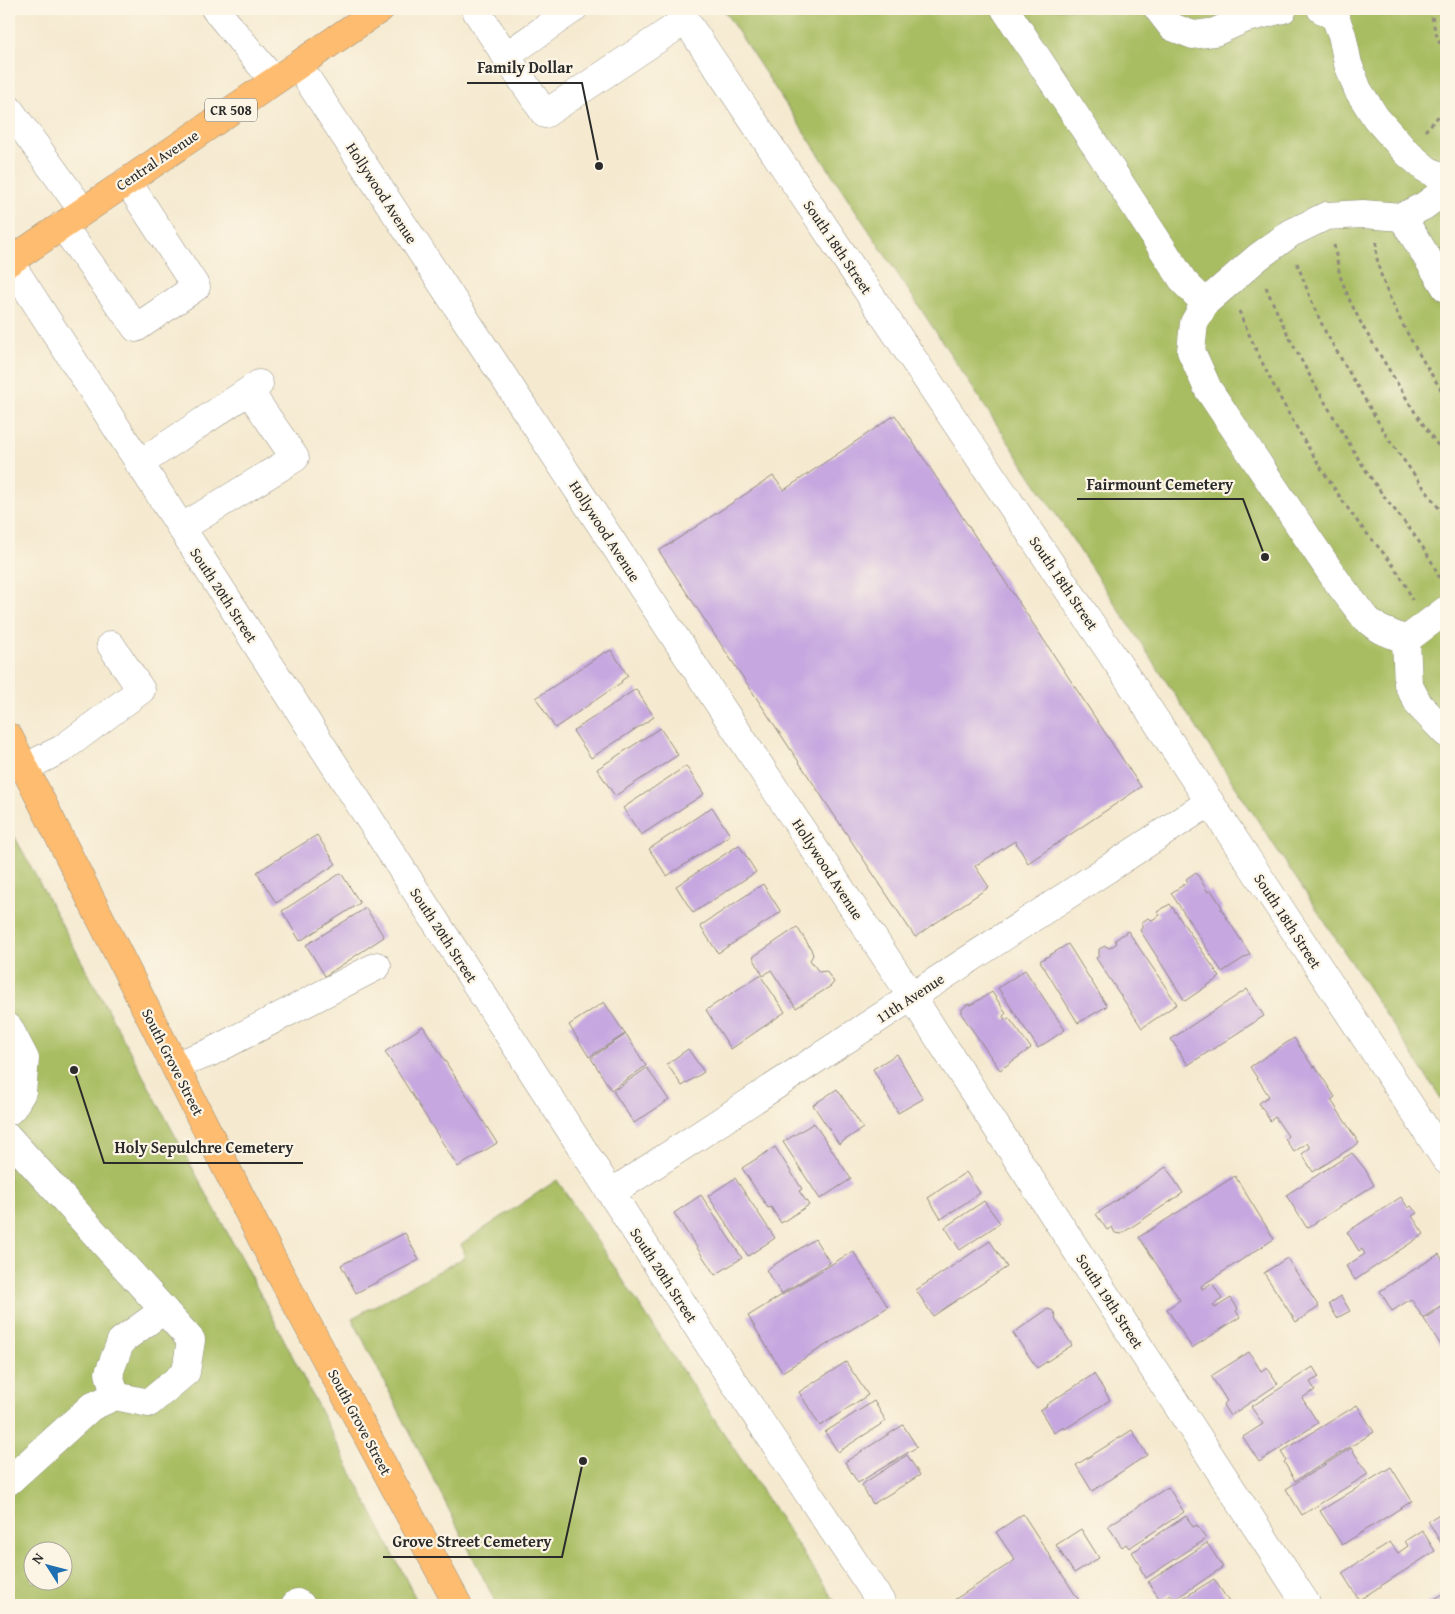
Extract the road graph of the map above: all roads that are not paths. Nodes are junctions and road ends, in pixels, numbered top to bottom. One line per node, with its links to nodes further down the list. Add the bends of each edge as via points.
1 (215, 9): 12 (street)
2 (380, 9): 11 (main road, Central Avenue / CR 508)
3 (474, 9): 10 (street)
4 (573, 9): 10 (street)
5 (1005, 9): 21 (street, via 1184,282)
6 (1158, 9): 7 (street, via 1172,27 1193,34 1215,32 1244,19)
7 (1283, 9)
8 (1321, 9): 14 (street, via 1335,17 1358,90 1376,118 1406,152)
9 (682, 14): 10 (street, via 545,114); 30 (street, South 18th Street)
10 (506, 56)
11 (298, 65): 12 (main road, Central Avenue / CR 508); 32 (street, Hollywood Avenue)
12 (274, 81): 15 (main road, Central Avenue / CR 508)
13 (9, 109): 17 (street)
14 (1446, 180)
15 (127, 181): 17 (main road, Central Avenue / CR 508); 17 (street, via 196,286 136,328)
16 (1446, 190): 18 (street)
17 (72, 218): 19 (main road, Central Avenue / CR 508)
18 (1402, 218): 20 (street); 21 (street, via 1362,214 1326,216 1291,233)
19 (9, 262): 22 (street, South 20th Street)
20 (1446, 288)
21 (1205, 303): 25 (street, via 1194,323 1191,351 1208,389 1365,618 1380,629)
22 (139, 464): 23 (street, South 20th Street); 23 (street, via 254,388 295,458)
23 (181, 528): 38 (street, South 20th Street)
24 (1445, 598): 25 (street)
25 (1406, 640): 27 (street, via 1408,684 1419,705)
26 (111, 644): 29 (street, via 141,690 62,749)
27 (1446, 733)
28 (9, 737): 29 (main road, South Grove Street)
29 (24, 768): 34 (main road, South Grove Street)
30 (1210, 802): 32 (street, 11th Avenue); 37 (street, South 18th Street)
31 (377, 966): 34 (street, via 209,1053)
32 (912, 997): 38 (street, 11th Avenue); 46 (street, South 19th Street)
33 (9, 1028): 35 (street, via 25,1059 22,1092)
34 (174, 1065): 44 (main road, South Grove Street, via 268,1251)
35 (9, 1111)
36 (9, 1138): 39 (street)
37 (1446, 1160)
38 (611, 1193): 45 (street, South 20th Street)
39 (164, 1310): 40 (street, via 121,1341 109,1373); 40 (street, via 191,1340 186,1372 149,1403)
40 (116, 1396): 41 (street, via 91,1408)
41 (9, 1481)
42 (294, 1605): 43 (street)
43 (301, 1605)
44 (458, 1605)
45 (883, 1605)
46 (1307, 1605)

